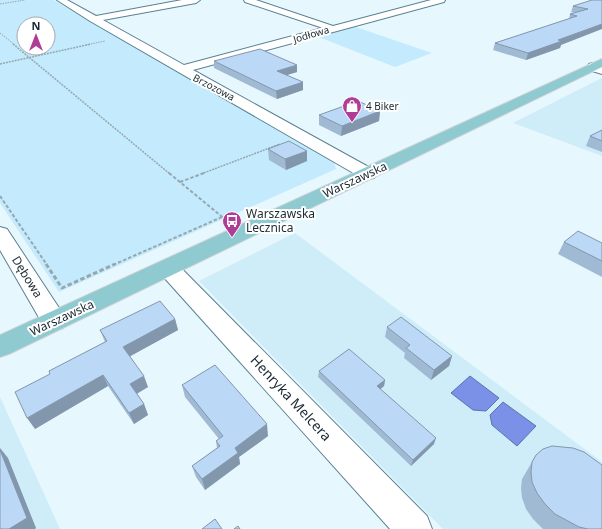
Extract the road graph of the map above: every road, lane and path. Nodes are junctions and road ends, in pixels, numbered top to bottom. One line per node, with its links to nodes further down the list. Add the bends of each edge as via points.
1 (25, 0): 7 (path)
2 (61, 0): 9 (street, Brzozowa)
3 (196, 0): 9 (street)
4 (248, 0): 8 (street)
5 (441, 0): 10 (street, Jodłowa)
6 (287, 3): 8 (street)
7 (0, 4)
8 (268, 7): 10 (street)
9 (93, 19): 16 (street, Brzozowa)
10 (331, 28): 16 (street, Jodłowa)
11 (0, 33): 13 (path)
12 (111, 40): 13 (path)
13 (29, 57): 14 (path); 19 (path)
14 (0, 64)
15 (599, 67): 18 (main road, Warszawska)
16 (181, 69): 18 (street, Brzozowa)
17 (284, 142): 19 (path)
18 (368, 174): 24 (main road, Warszawska)
19 (180, 182): 21 (path)
20 (0, 196): 21 (path, via 62,288)
21 (222, 217): 22 (path)
22 (227, 221)
23 (0, 233): 25 (street, Dębowa)
24 (168, 268): 25 (main road, Warszawska); 27 (street, Henryka Melcera)
25 (54, 322): 26 (main road, Warszawska)
26 (0, 347)
27 (414, 529)

